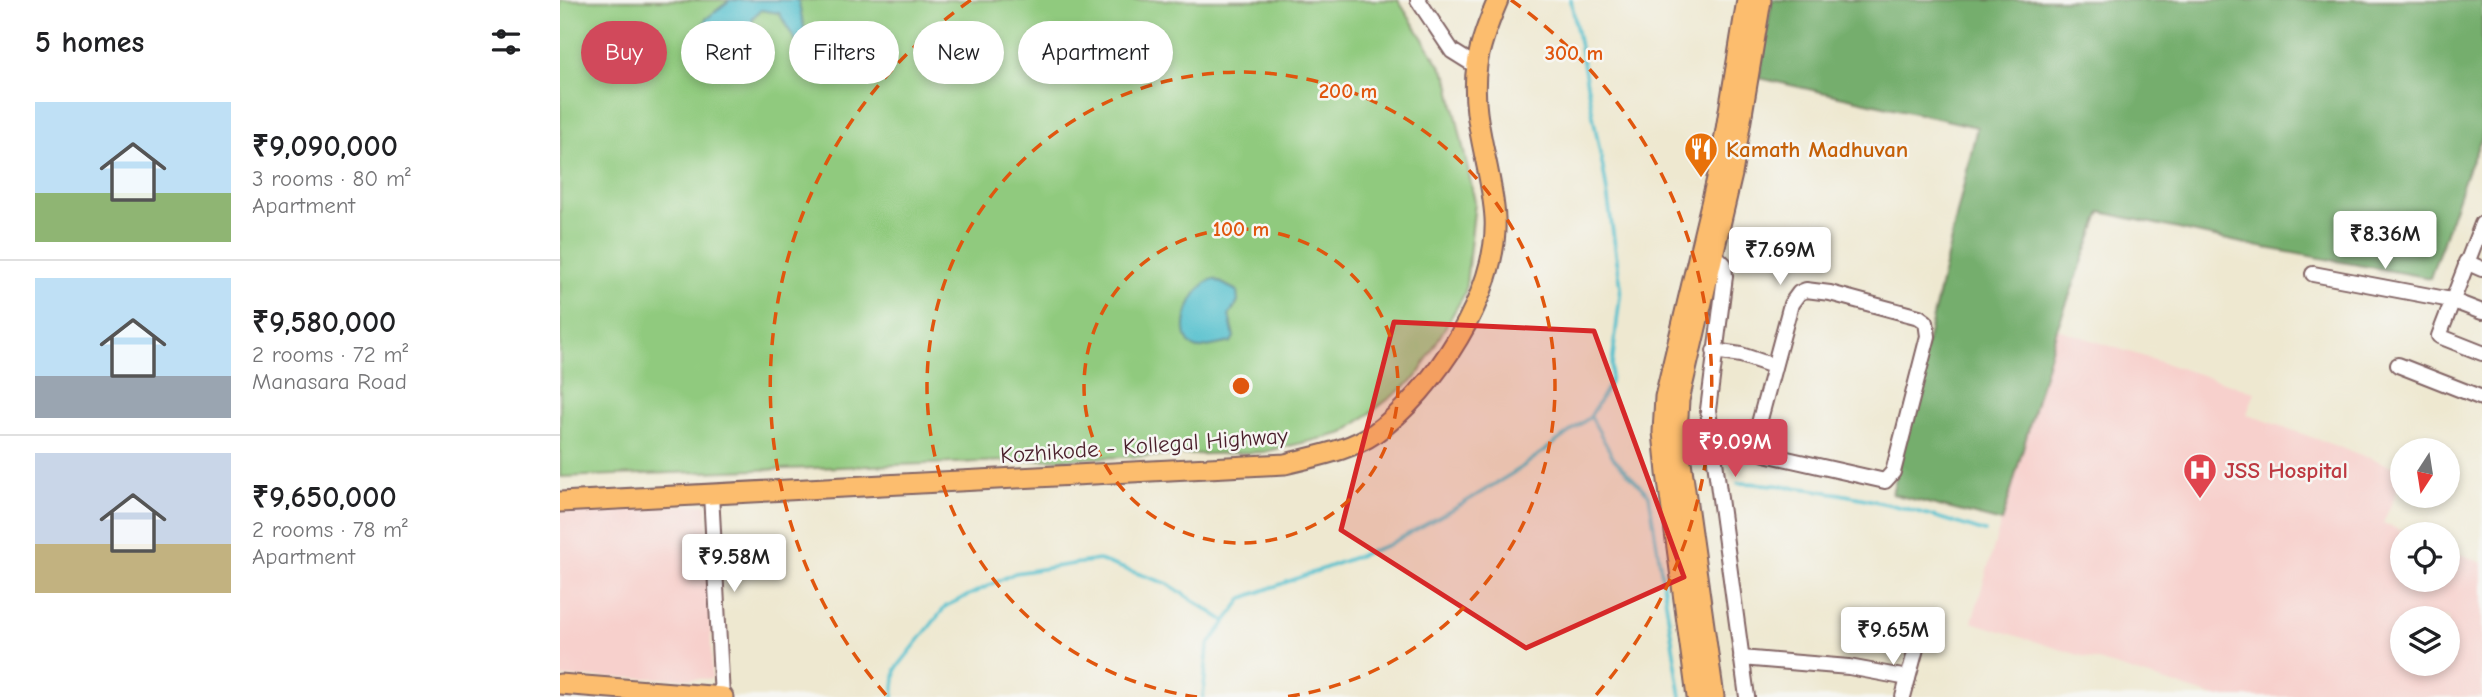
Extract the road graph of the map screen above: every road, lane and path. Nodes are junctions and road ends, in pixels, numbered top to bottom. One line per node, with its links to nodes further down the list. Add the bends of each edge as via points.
1 (1418, 0): 5 (street, via 1452,51)
2 (1498, 0): 5 (main road, Kozhikode - Kollegal Highway)
3 (1747, 0): 27 (main road, via 1720,166 1665,397 1662,432)
4 (1760, 0): 7 (main road)
5 (1476, 66): 18 (main road, Kozhikode - Kollegal Highway, via 1477,108 1495,219 1489,271 1431,380 1373,434 1339,450 1285,464)
6 (2482, 224): 8 (street)
7 (1714, 254): 13 (street, via 1724,264 1725,276); 28 (main road, via 1679,400 1677,433)
8 (2466, 262): 9 (street); 11 (street)
9 (2482, 269)
10 (2313, 274): 11 (street)
11 (2451, 300): 12 (street); 14 (street, via 2440,336)
12 (2482, 312)
13 (1714, 351): 16 (street); 21 (street, via 1708,410)
14 (2482, 353)
15 (2398, 365): 17 (street)
16 (1774, 366): 16 (street, via 1755,438 1759,450 1876,481 1890,477 1927,336 1926,322 1806,290 1791,304)
17 (2482, 398)
18 (711, 494): 19 (main road, Kozhikode - Kollegal Highway); 26 (street)
19 (560, 502)
20 (1917, 645): 22 (street)
21 (1741, 658): 22 (street, via 1849,667); 29 (street)
22 (1908, 678): 30 (street)
23 (560, 684): 26 (main road)
24 (560, 693): 25 (main road)
25 (604, 697)
26 (722, 697)
27 (1697, 697)
28 (1714, 697)
29 (1747, 697)
30 (1903, 697)

